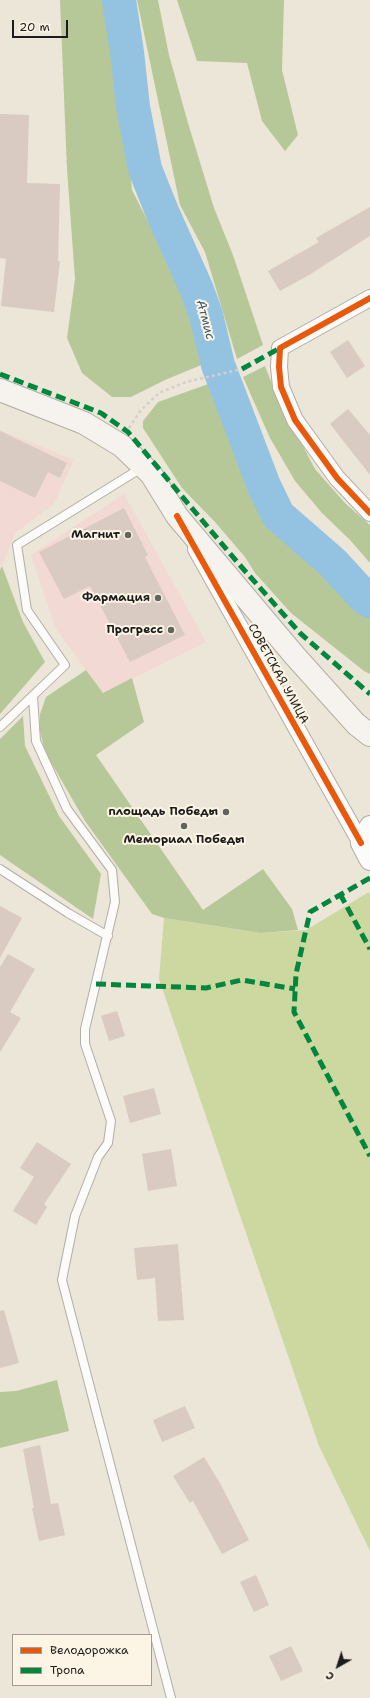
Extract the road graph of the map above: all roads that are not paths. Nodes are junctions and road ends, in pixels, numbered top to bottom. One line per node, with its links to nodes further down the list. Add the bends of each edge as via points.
1 (370, 298): 4 (street, via 280,348 279,367 282,387 295,420 337,478)
2 (0, 390): 3 (main road, СОВЕТСКАЯ УЛИЦА, via 84,423 122,446)
3 (144, 467): 5 (main road, СОВЕТСКАЯ УЛИЦА); 6 (lane, via 17,545 27,610 65,665)
4 (370, 513)
5 (177, 516): 8 (main road, СОВЕТСКАЯ УЛИЦА, via 295,656 356,724); 9 (street, СОВЕТСКАЯ УЛИЦА)
6 (33, 696): 7 (lane); 12 (lane, via 36,740 67,809 112,870 115,902)
7 (0, 727)
8 (370, 735)
9 (365, 835): 10 (street, СОВЕТСКАЯ УЛИЦА)
10 (370, 860)
11 (0, 869): 12 (lane)
12 (108, 936): 13 (lane, via 85,1029 86,1044 111,1121 108,1143 98,1157 75,1216 62,1280)
13 (171, 1698)

